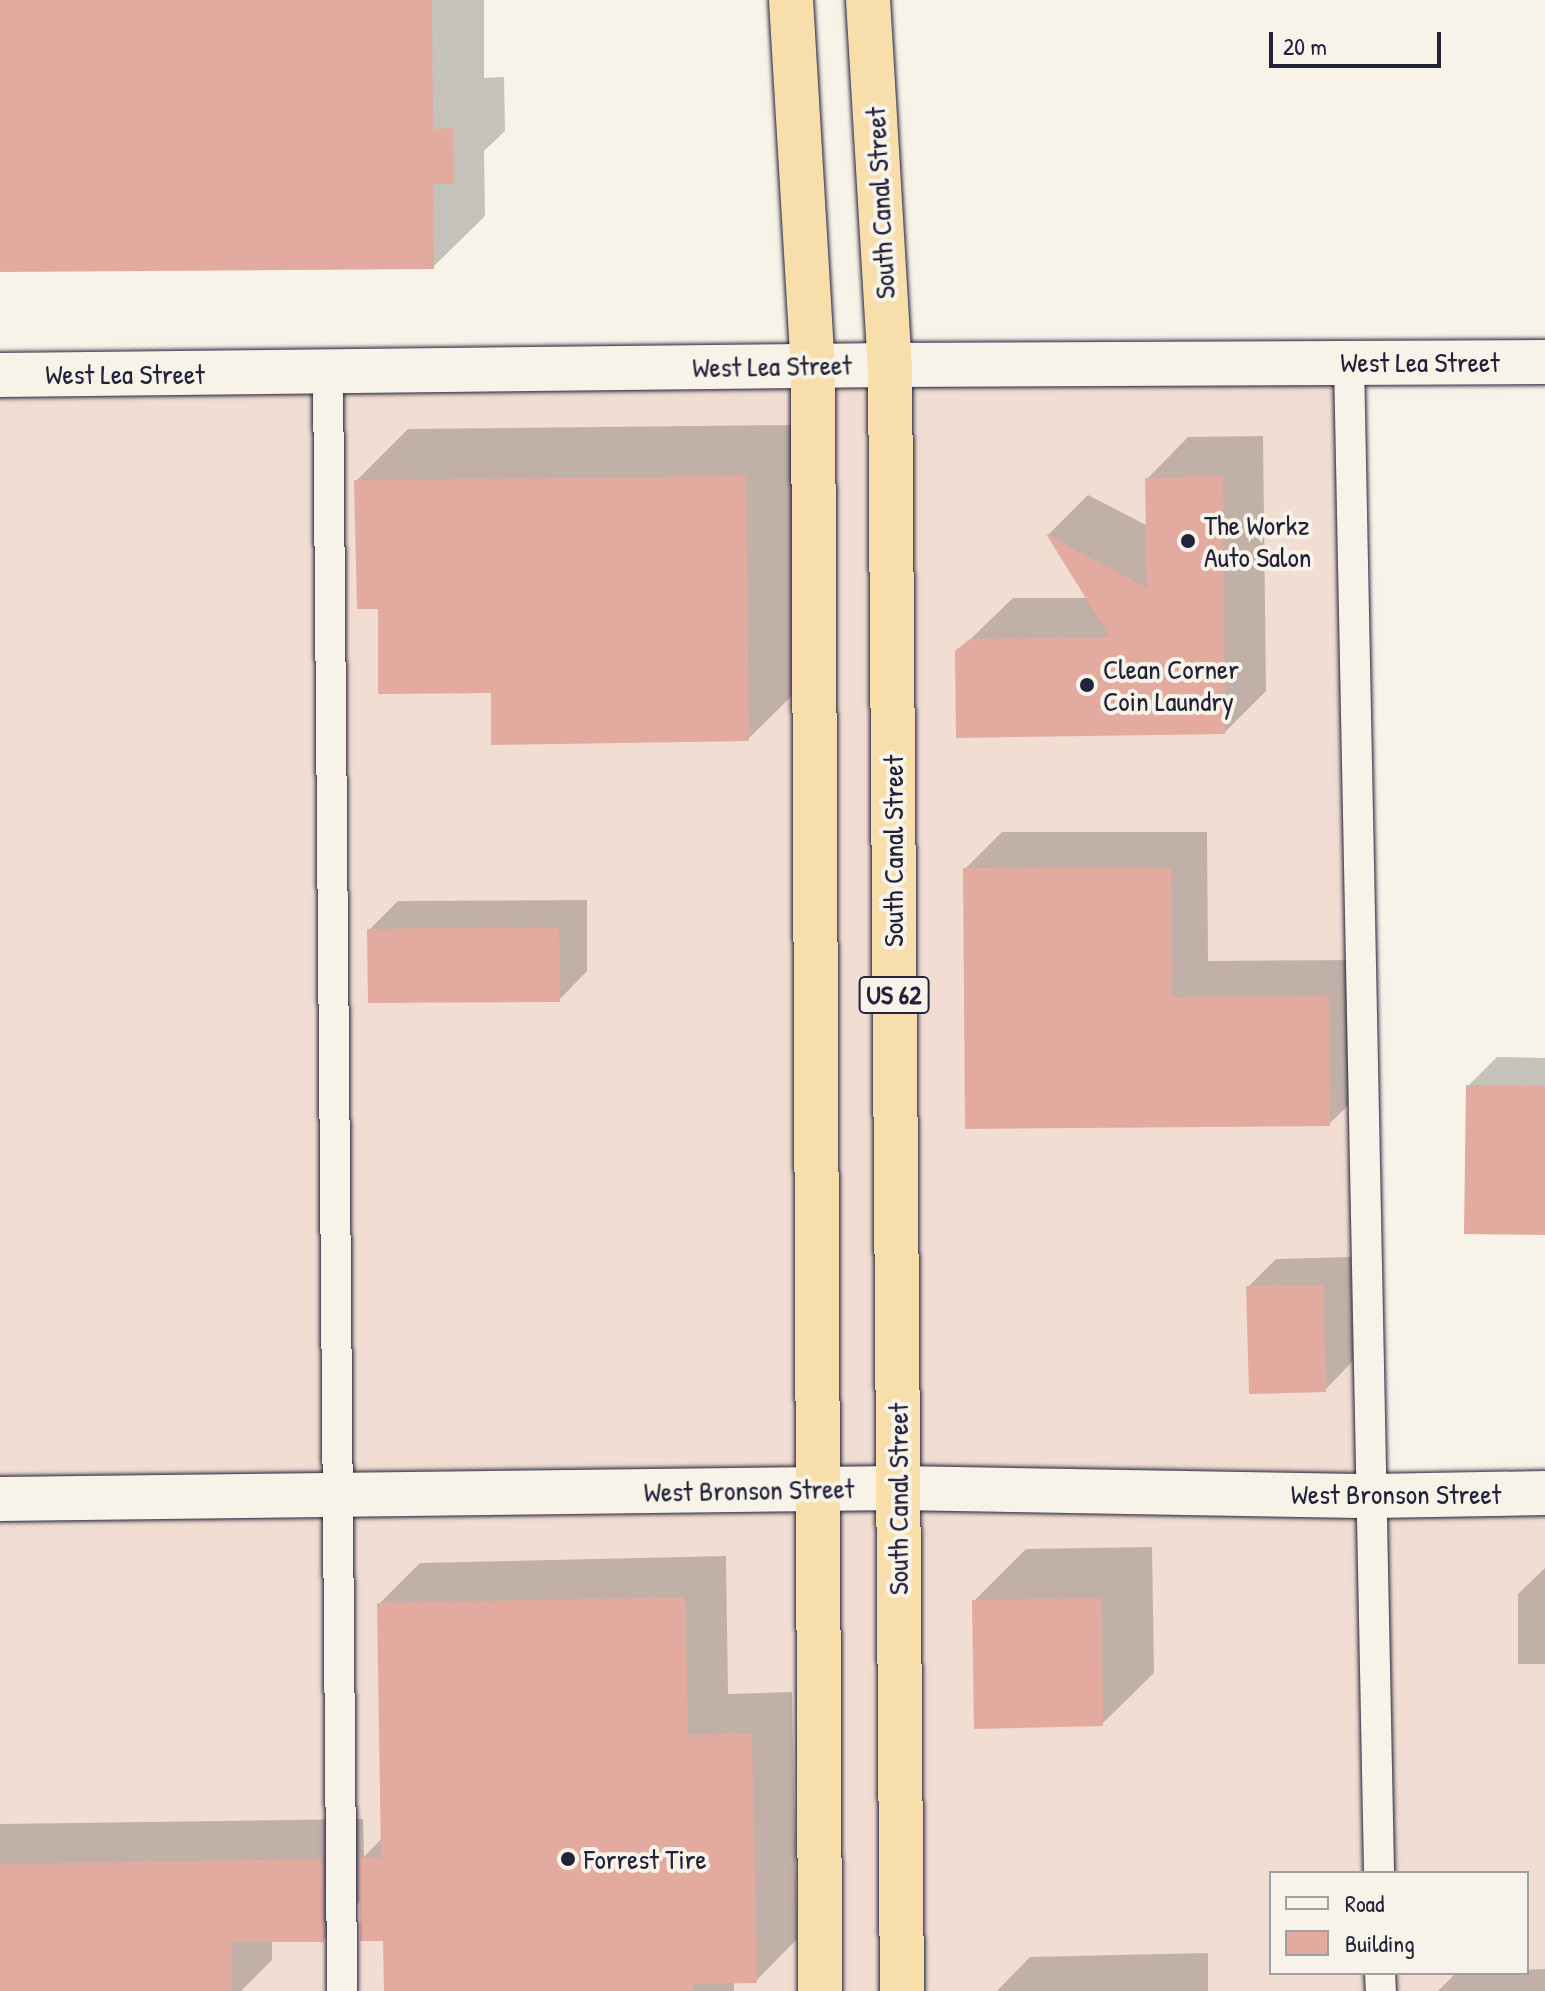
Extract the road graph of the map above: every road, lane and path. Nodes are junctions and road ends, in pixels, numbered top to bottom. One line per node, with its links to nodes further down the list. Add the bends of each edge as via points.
1 (791, 0): 6 (highway, US 62)
2 (868, 0): 5 (highway, South Canal Street / US 62)
3 (1349, 362): 4 (street, West Lea Street); 5 (street, West Lea Street); 12 (lane)
4 (1545, 362)
5 (890, 365): 6 (street, West Lea Street); 9 (highway, South Canal Street / US 62)
6 (813, 366): 7 (street, West Lea Street); 10 (highway, US 62)
7 (328, 373): 8 (street, West Lea Street); 13 (lane)
8 (0, 375)
9 (898, 1488): 10 (street, West Bronson Street); 12 (street, West Bronson Street); 18 (highway, South Canal Street / US 62)
10 (818, 1489): 13 (street, West Bronson Street); 17 (highway, US 62)
11 (1545, 1493): 12 (street, West Bronson Street)
12 (1373, 1496): 15 (lane)
13 (342, 1497): 14 (street, West Bronson Street); 16 (lane)
14 (0, 1499)
15 (1379, 1871)
16 (342, 1991)
17 (820, 1991)
18 (902, 1991)

